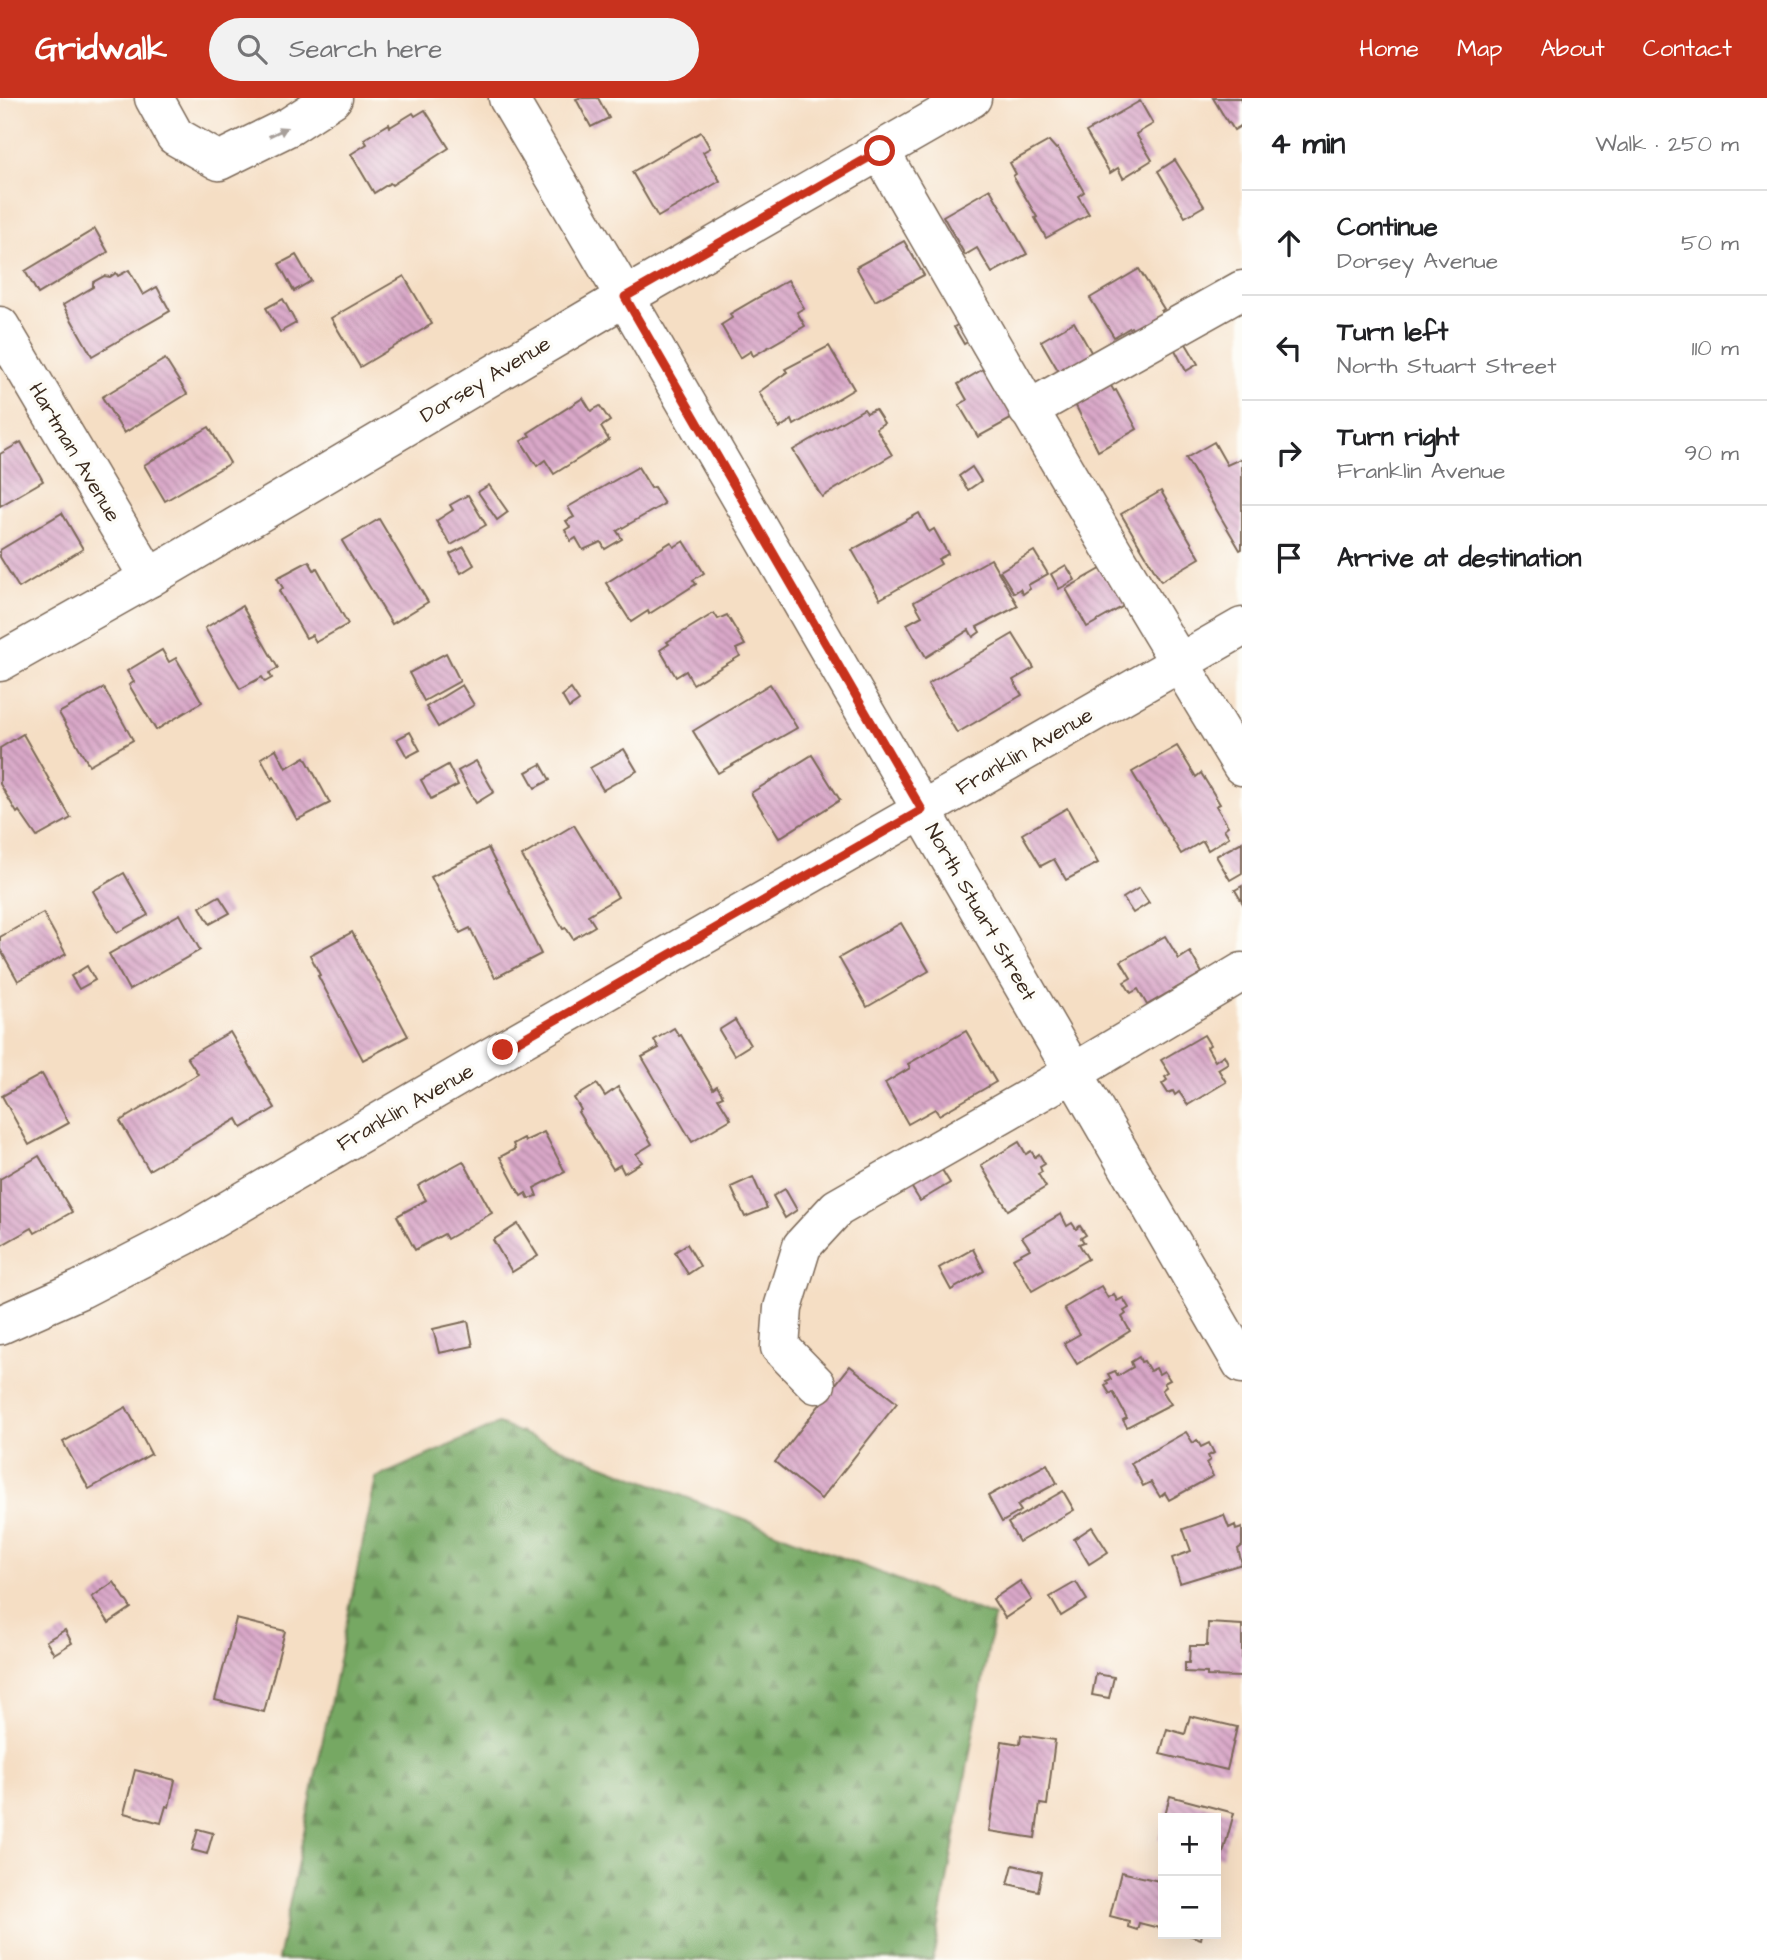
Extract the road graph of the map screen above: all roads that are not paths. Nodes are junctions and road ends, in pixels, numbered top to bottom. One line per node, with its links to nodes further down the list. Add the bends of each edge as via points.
1 (154, 98): 2 (street, one-way to 2, via 175,136 219,161 290,126)
2 (333, 98)
3 (508, 98): 7 (street, North Stuart Street)
4 (972, 98): 5 (street, Dorsey Avenue)
5 (880, 151): 7 (street, Dorsey Avenue); 9 (street)
6 (1242, 290): 9 (street)
7 (625, 297): 10 (street, Dorsey Avenue); 15 (street, North Stuart Street)
8 (0, 326): 10 (street, Hartman Avenue)
9 (1028, 410): 13 (street)
10 (149, 578): 12 (street, Dorsey Avenue)
11 (1242, 627): 13 (street, Franklin Avenue)
12 (0, 662)
13 (1178, 663): 14 (street); 15 (street, Franklin Avenue)
14 (1242, 766)
15 (922, 810): 17 (street, North Stuart Street); 18 (street, Franklin Avenue, via 184,1236)
16 (1242, 972): 17 (street)
17 (1073, 1073): 19 (street, North Stuart Street); 20 (street, via 837,1208 802,1246 783,1308 779,1347)
18 (0, 1325)
19 (1242, 1364)
20 (816, 1384)

